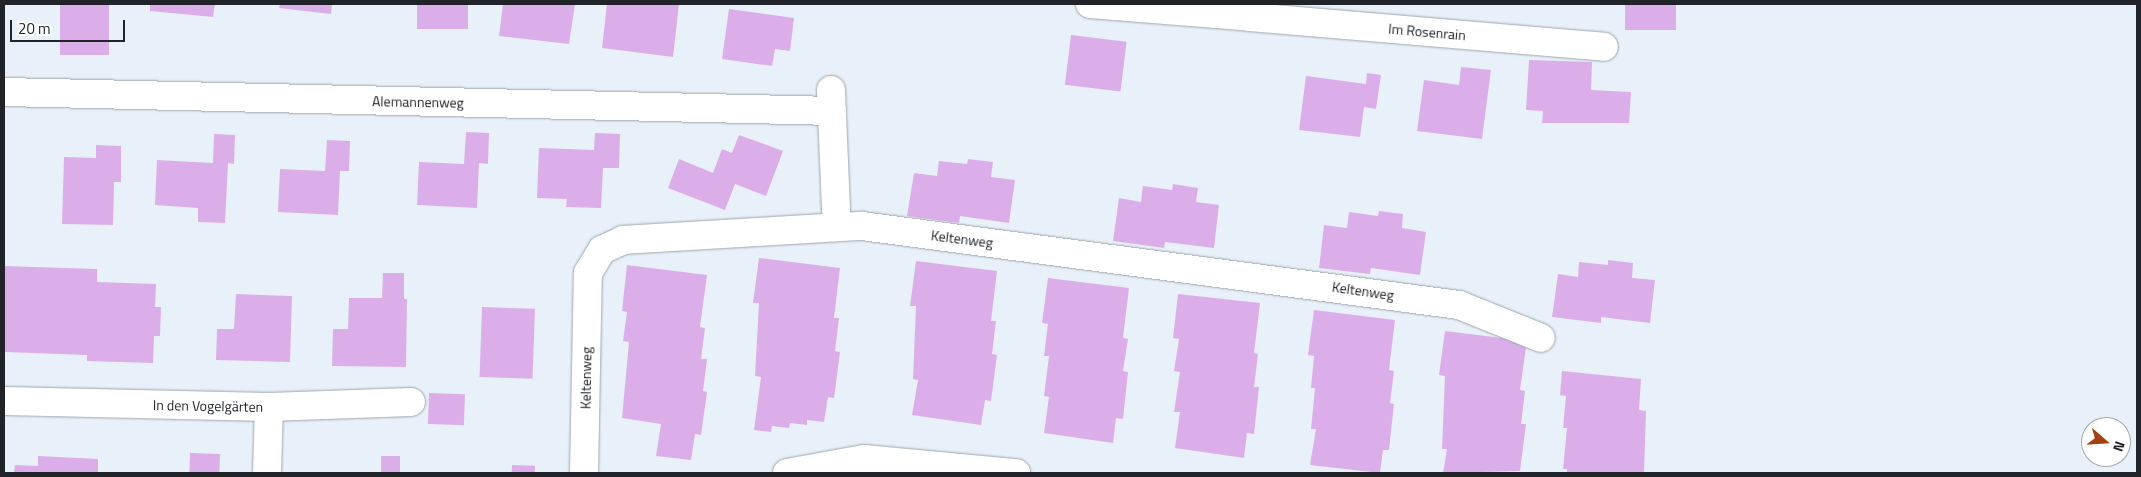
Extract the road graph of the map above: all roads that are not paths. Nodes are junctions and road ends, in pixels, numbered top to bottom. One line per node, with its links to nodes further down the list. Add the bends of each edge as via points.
1 (1090, 4): 2 (street, Im Rosenrain)
2 (1250, 11): 3 (street, Im Rosenrain)
3 (1604, 46)
4 (4, 92): 5 (street, Alemannenweg, via 831,101)
5 (836, 211)
6 (1541, 338): 11 (street, Keltenweg, via 1459,305 862,226 623,240 602,250 588,273)
7 (4, 401): 9 (street, In den Vogelgärten)
8 (411, 402): 9 (street, In den Vogelgärten)
9 (269, 407): 10 (street)
10 (267, 473)
11 (584, 473)
12 (787, 473): 13 (street, via 864,459)
13 (1016, 473)

